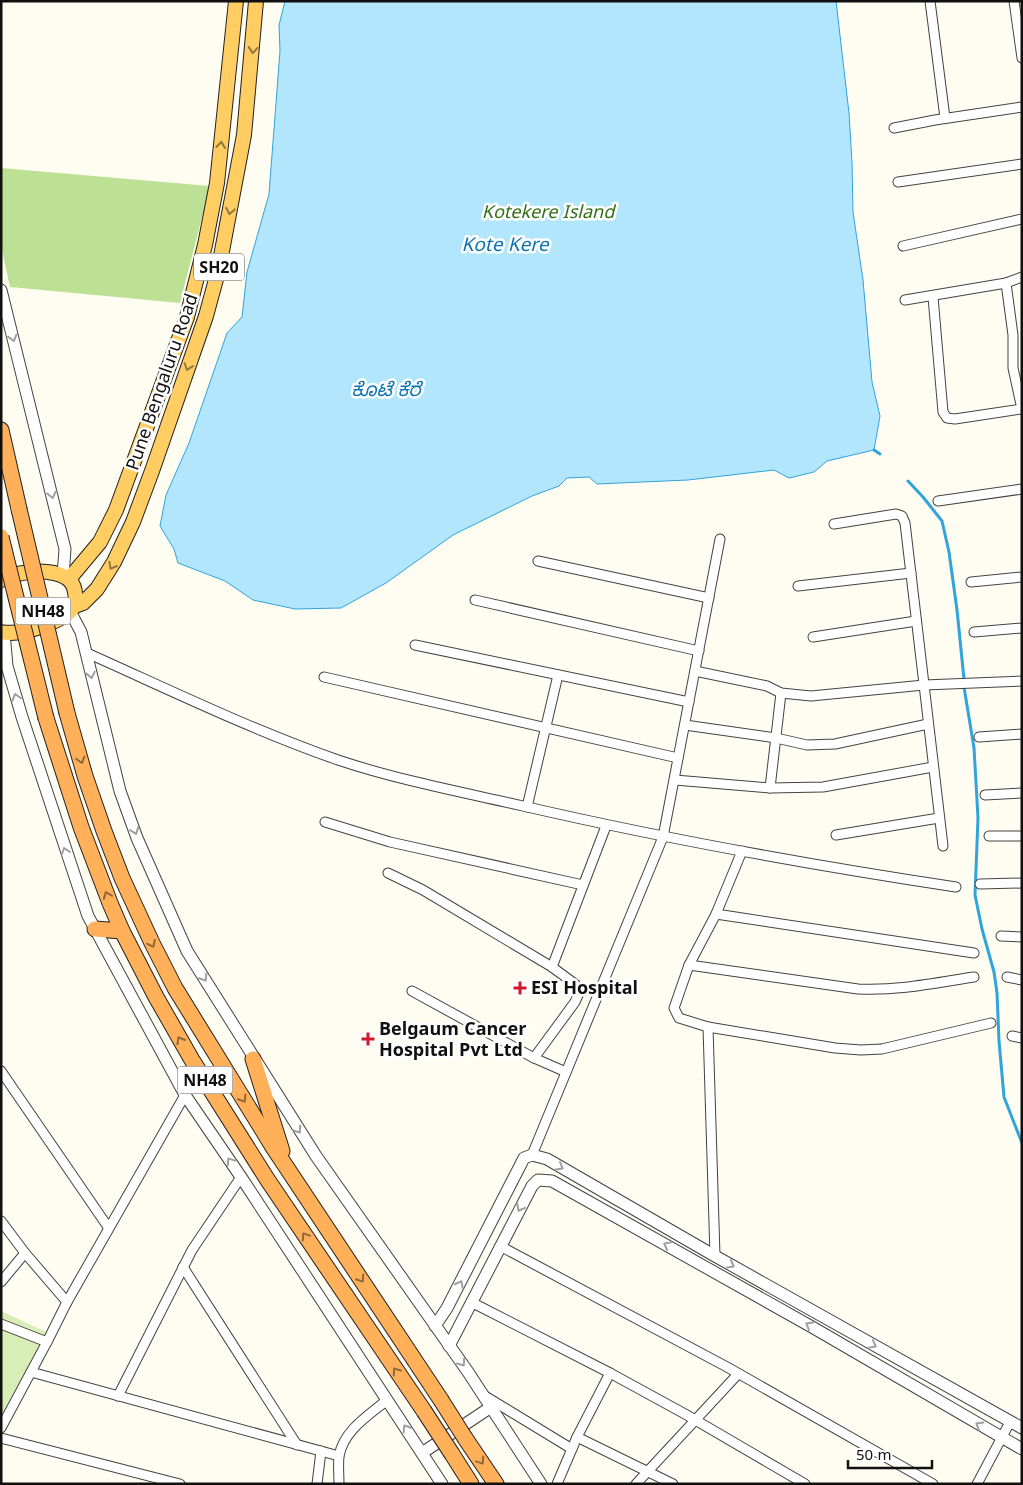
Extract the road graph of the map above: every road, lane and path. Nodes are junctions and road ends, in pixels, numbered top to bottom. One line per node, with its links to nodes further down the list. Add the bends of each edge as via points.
1 (236, 1): 28 (main road, Pune Bengaluru Road / SH20, one-way to 1, via 100,542 113,517 187,317 217,183)
2 (256, 1): 34 (main road, Pune Bengaluru Road / SH20, one-way to 34, via 244,135 218,272 206,316 152,471 114,562 98,589)
3 (930, 1): 7 (street)
4 (1014, 1): 5 (street)
5 (1022, 58)
6 (1022, 107): 7 (street)
7 (944, 118): 8 (street)
8 (894, 128)
9 (1022, 164): 10 (street)
10 (898, 182)
11 (1022, 219): 12 (street)
12 (903, 246)
13 (1022, 276): 14 (street)
14 (1006, 283): 16 (street); 18 (street, via 1013,335 1013,368)
15 (1, 290): 28 (street, one-way to 28, via 63,537)
16 (932, 297): 17 (street); 18 (street, via 943,412 948,418 955,419)
17 (905, 300)
18 (1021, 409)
19 (1, 430): 99 (highway, NH48, one-way to 99, bridge, via 67,713 85,776 122,878 175,988)
20 (1022, 489): 21 (street)
21 (938, 501)
22 (834, 524): 26 (street, via 896,514 902,516)
23 (1, 537): 79 (highway, NH48, one-way to 23, bridge, via 81,827 46,718)
24 (720, 540): 32 (street)
25 (538, 561): 32 (street)
26 (911, 573): 31 (street); 35 (street)
27 (1022, 577): 30 (street)
28 (66, 578): 29 (main road, via 43,572); 34 (main road, via 74,585)
29 (1, 580)
30 (972, 582)
31 (798, 586)
32 (709, 598): 41 (street)
33 (475, 600): 41 (street)
34 (73, 609): 37 (main road, Pune Bengaluru Road, via 61,619 40,627 22,632); 42 (street)
35 (916, 621): 39 (street); 47 (street)
36 (1022, 628): 38 (street)
37 (2, 632): 78 (street, one-way to 37, via 82,901 22,717 7,666)
38 (974, 632)
39 (812, 637)
40 (415, 645): 44 (street)
41 (699, 651): 43 (street)
42 (87, 653): 62 (street, via 236,720 338,760 398,778); 94 (street, one-way to 94, via 120,791 137,838 187,950)
43 (695, 671): 48 (street, via 767,686); 49 (street)
44 (558, 675): 49 (street); 52 (street)
45 (324, 677): 52 (street)
46 (1022, 682): 47 (street)
47 (924, 685): 48 (street, via 811,696); 50 (street)
48 (781, 693): 55 (street)
49 (689, 702): 51 (street)
50 (928, 724): 55 (street, via 835,744 807,745); 57 (street)
51 (685, 725): 55 (street); 56 (street)
52 (545, 727): 56 (street); 62 (street)
53 (1022, 734): 54 (street)
54 (979, 737)
55 (776, 738): 59 (street)
56 (678, 758): 58 (street)
57 (933, 767): 59 (street, via 823,787); 63 (street)
58 (674, 780): 59 (street); 69 (street)
59 (770, 788)
60 (1022, 793): 61 (street)
61 (985, 795)
62 (527, 807): 65 (street)
63 (939, 818): 66 (street); 70 (street)
64 (325, 822): 75 (street, via 390,842)
65 (606, 826): 69 (street); 75 (street)
66 (836, 835)
67 (989, 836): 68 (street)
68 (1022, 836)
69 (663, 837): 71 (street); 96 (street)
70 (942, 846)
71 (742, 850): 76 (street); 77 (street)
72 (388, 873): 84 (street, via 423,890)
73 (1022, 883): 74 (street)
74 (980, 884)
75 (583, 885): 84 (street)
76 (956, 887)
77 (716, 914): 82 (street); 83 (street)
78 (95, 929): 79 (highway); 97 (street)
79 (122, 931): 139 (highway, NH48, one-way to 79, bridge, via 277,1195 197,1068)
80 (1001, 936): 81 (street)
81 (1022, 937)
82 (974, 953)
83 (688, 965): 85 (street, via 876,990); 90 (street, via 674,1008 679,1018)
84 (552, 967): 93 (street, via 575,984 579,993)
85 (974, 977)
86 (1007, 977): 87 (street)
87 (1022, 980)
88 (412, 990): 93 (street)
89 (991, 1023): 90 (street, via 882,1049 861,1050)
90 (708, 1027): 105 (street)
91 (1012, 1036): 92 (street)
92 (1022, 1038)
93 (534, 1058): 96 (street)
94 (254, 1059): 99 (highway); 111 (street, one-way to 111, via 316,1156)
95 (1, 1071): 102 (street)
96 (566, 1072): 98 (street)
97 (185, 1095): 100 (street, one-way to 97); 102 (street)
98 (532, 1155): 105 (street, one-way to 105, via 547,1159); 111 (street, one-way to 98, via 524,1158)
99 (288, 1169): 140 (highway, NH48, one-way to 140, bridge)
100 (241, 1177): 106 (street); 119 (street)
101 (1, 1221): 104 (street)
102 (108, 1227): 108 (street)
103 (500, 1246): 109 (street); 116 (street); 127 (street, one-way to 103, via 812,1326 552,1181 538,1180 532,1186)
104 (25, 1253): 107 (street); 108 (street)
105 (715, 1256): 122 (street, one-way to 122)
106 (183, 1267): 118 (street); 128 (street)
107 (1, 1282)
108 (66, 1302): 112 (street)
109 (471, 1302): 113 (street); 115 (street)
110 (1, 1324): 112 (street)
111 (435, 1326): 113 (street)
112 (47, 1342): 114 (street)
113 (449, 1346): 117 (street, one-way to 117)
114 (31, 1372): 118 (street); 123 (street)
115 (610, 1373): 121 (street); 125 (street)
116 (738, 1374): 121 (street); 146 (street)
117 (483, 1395): 120 (street); 129 (street)
118 (118, 1396): 128 (street)
119 (387, 1400): 132 (street, one-way to 119); 133 (street, via 351,1430)
120 (491, 1406): 132 (street); 141 (street)
121 (696, 1421): 134 (street); 145 (street)
122 (1010, 1422): 124 (street); 127 (street)
123 (1, 1428)
124 (1022, 1428)
125 (577, 1437): 129 (street); 134 (street)
126 (1, 1438): 135 (street)
127 (1002, 1438): 130 (street); 147 (street)
128 (297, 1445): 131 (street)
129 (572, 1449): 142 (street)
130 (1022, 1449)
131 (321, 1452): 133 (street); 136 (street)
132 (422, 1453): 138 (street)
133 (339, 1456): 137 (street)
134 (649, 1471): 143 (street); 144 (street)
135 (180, 1484)
136 (317, 1484)
137 (339, 1484)
138 (442, 1484)
139 (471, 1484)
140 (496, 1484)
141 (541, 1484)
142 (557, 1484)
143 (636, 1484)
144 (673, 1484)
145 (805, 1484)
146 (933, 1484)
147 (977, 1484)

